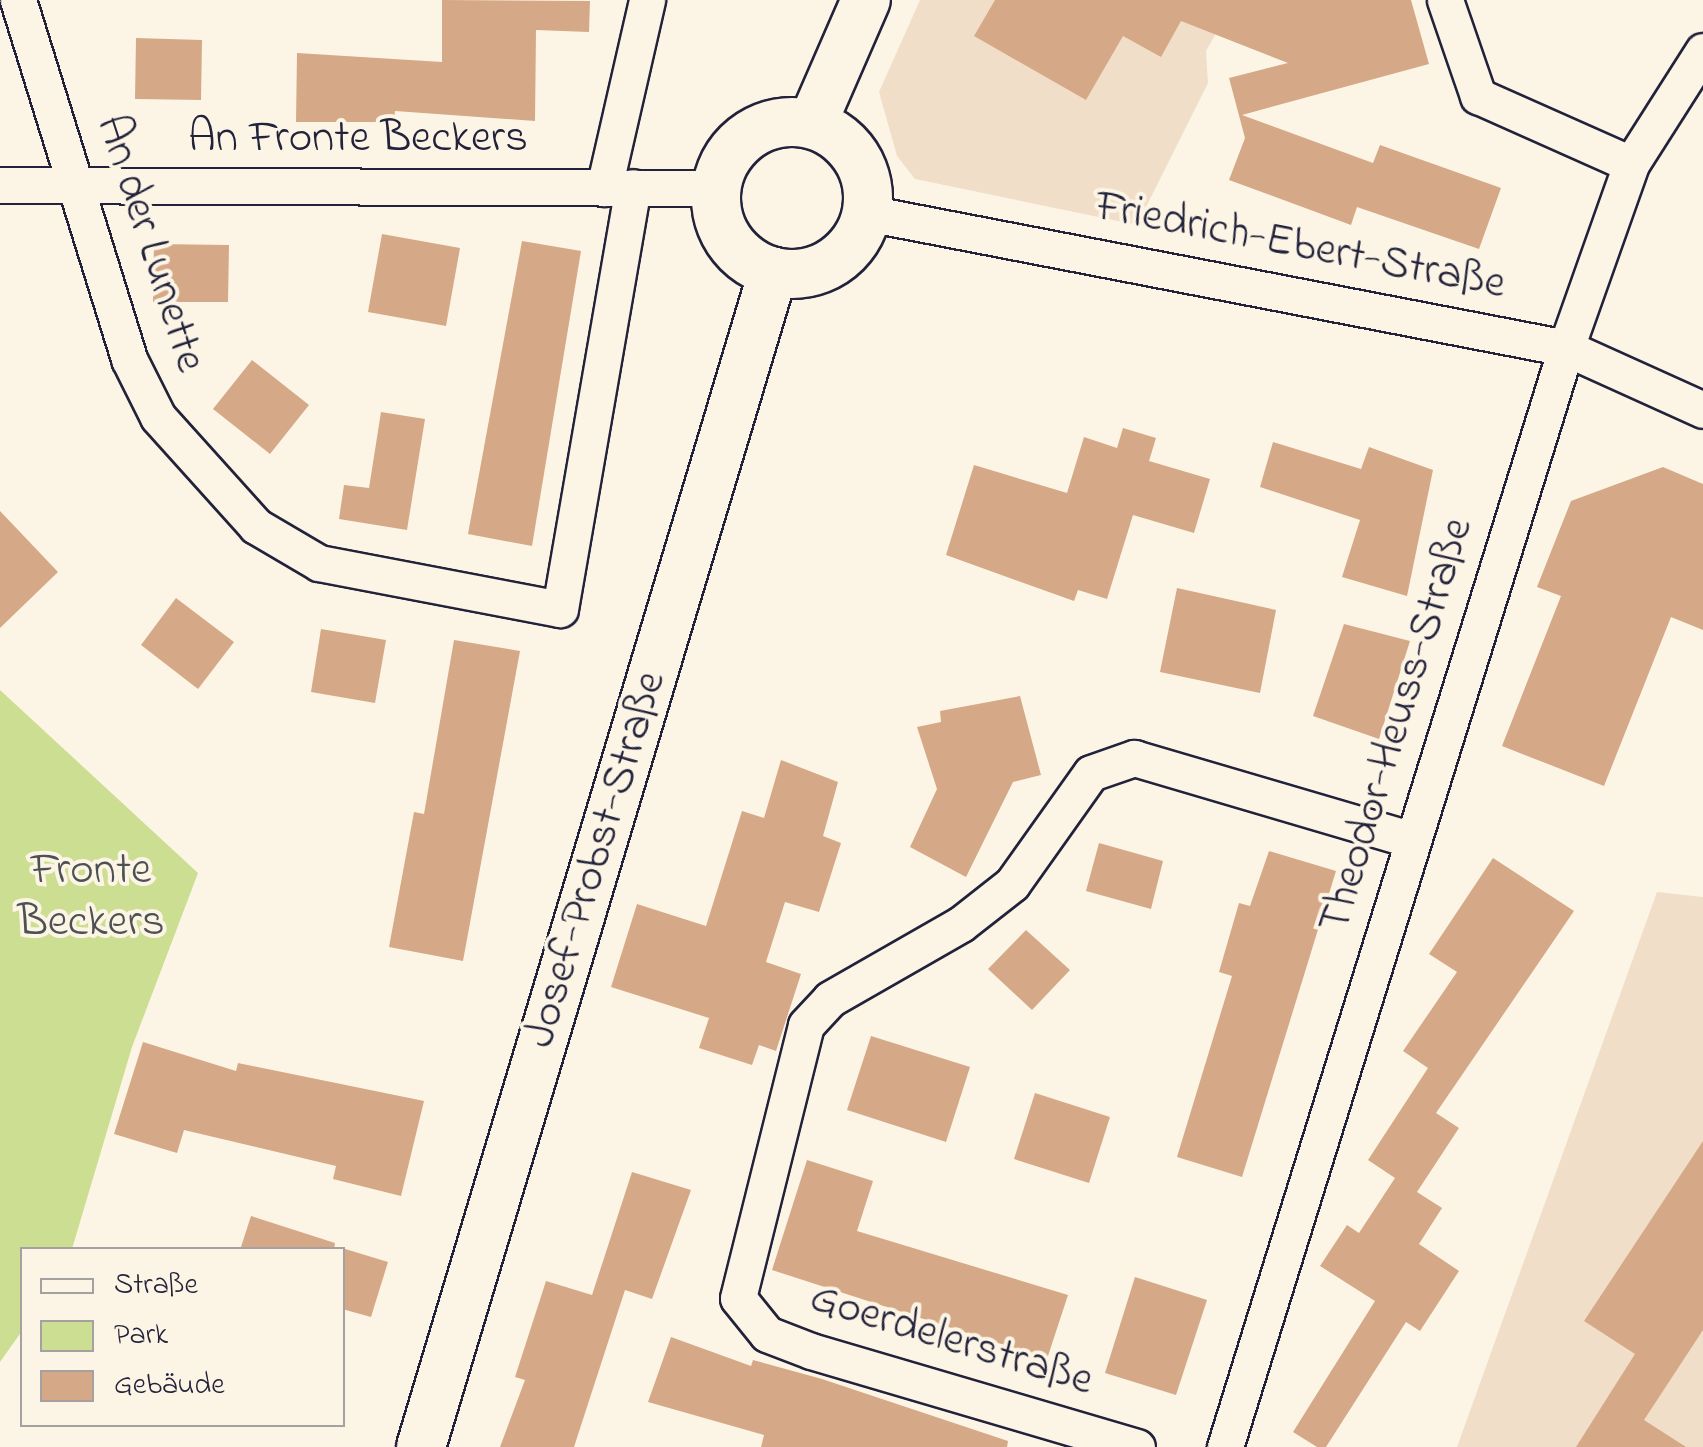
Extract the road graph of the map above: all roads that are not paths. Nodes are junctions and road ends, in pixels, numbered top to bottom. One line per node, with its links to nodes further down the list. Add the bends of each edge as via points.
1 (18, 0): 9 (street, An der Lunette)
2 (647, 0): 10 (street)
3 (866, 0): 6 (main road)
4 (1445, 0): 7 (street, via 1478,96)
5 (1703, 51): 7 (street, Theodor-Heuss-Straße)
6 (812, 124): 11 (main road, via 761,128 731,153); 12 (main road, via 850,148 868,190)
7 (1631, 164): 14 (street, Theodor-Heuss-Straße)
8 (0, 185): 9 (street, An Fronte Beckers)
9 (77, 186): 10 (street, An Fronte Beckers); 10 (street, An der Lunette, via 129,359 158,418 256,526 320,563 560,608)
10 (618, 188): 11 (street, An Fronte Beckers)
11 (716, 188): 13 (main road, via 716,211 736,250)
12 (867, 214): 13 (main road, via 843,256 822,268); 14 (street, Friedrich-Ebert-Straße)
13 (773, 272): 17 (main road, Josef-Probst-Straße)
14 (1566, 348): 15 (street, Friedrich-Ebert-Straße); 16 (street, Theodor-Heuss-Straße)
15 (1703, 410)
16 (1412, 840): 18 (street, Goerdelerstraße, via 1134,758 1090,773 1012,884 961,924 830,999 806,1025 738,1298 767,1334 811,1352); 19 (street, Theodor-Heuss-Straße)
17 (421, 1447)
18 (1138, 1447)
19 (1224, 1447)

